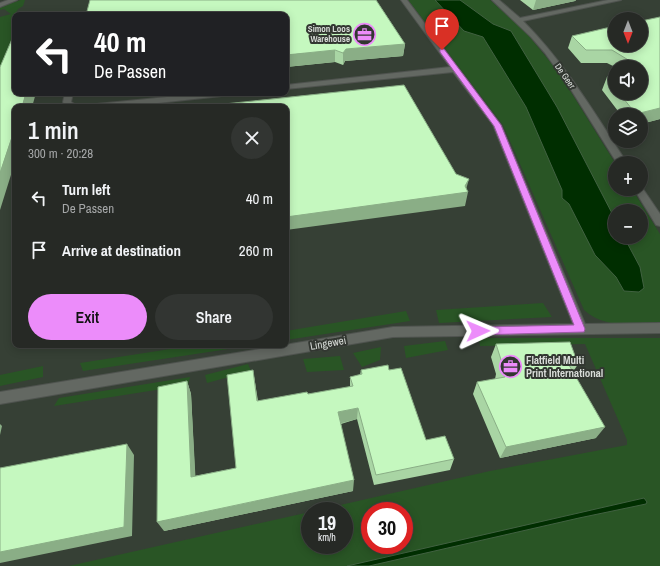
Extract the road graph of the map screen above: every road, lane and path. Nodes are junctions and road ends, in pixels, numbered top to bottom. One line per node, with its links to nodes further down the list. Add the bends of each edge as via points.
1 (14, 0): 5 (street)
2 (404, 0): 7 (street)
3 (494, 0): 6 (street, De Geer)
4 (618, 0): 6 (street)
5 (0, 5)
6 (519, 20): 11 (street, De Geer, via 566,77)
7 (456, 69): 8 (street); 15 (street, via 498,125)
8 (289, 87)
9 (202, 96): 10 (street)
10 (126, 104)
11 (617, 156)
12 (643, 196): 13 (street)
13 (660, 222)
14 (660, 328): 15 (street, Lingewei)
15 (581, 329): 16 (street, Lingewei, via 393,332)
16 (0, 398)

